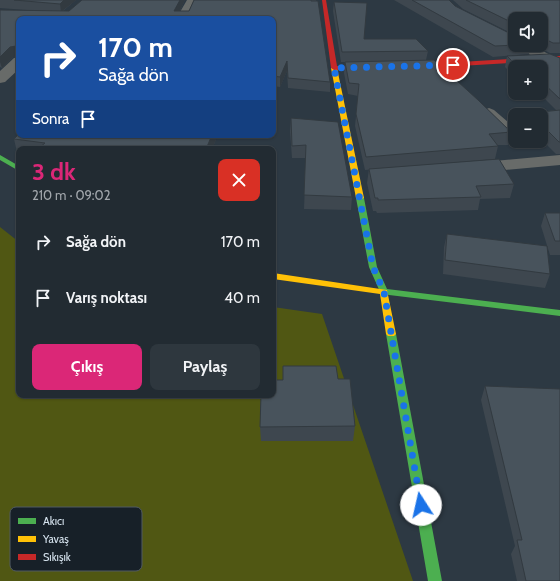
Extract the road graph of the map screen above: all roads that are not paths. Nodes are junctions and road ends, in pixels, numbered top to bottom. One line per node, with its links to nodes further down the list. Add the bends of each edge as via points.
1 (193, 0): 3 (street)
2 (324, 0): 9 (street)
3 (184, 16)
4 (536, 52): 5 (street)
5 (556, 61): 7 (street)
6 (16, 64): 11 (street)
7 (437, 66): 8 (street); 12 (street)
8 (403, 67)
9 (334, 68): 10 (street); 22 (street, via 364,177 373,267)
10 (357, 68)
11 (0, 79)
12 (454, 81)
13 (476, 101): 14 (street)
14 (508, 131)
15 (528, 148): 18 (street)
16 (0, 157): 19 (street)
17 (560, 160): 18 (street)
18 (543, 162): 20 (street)
19 (16, 167)
20 (457, 169)
21 (276, 276): 22 (street)
22 (384, 292): 23 (street); 24 (street)
23 (560, 313)
24 (435, 581)

